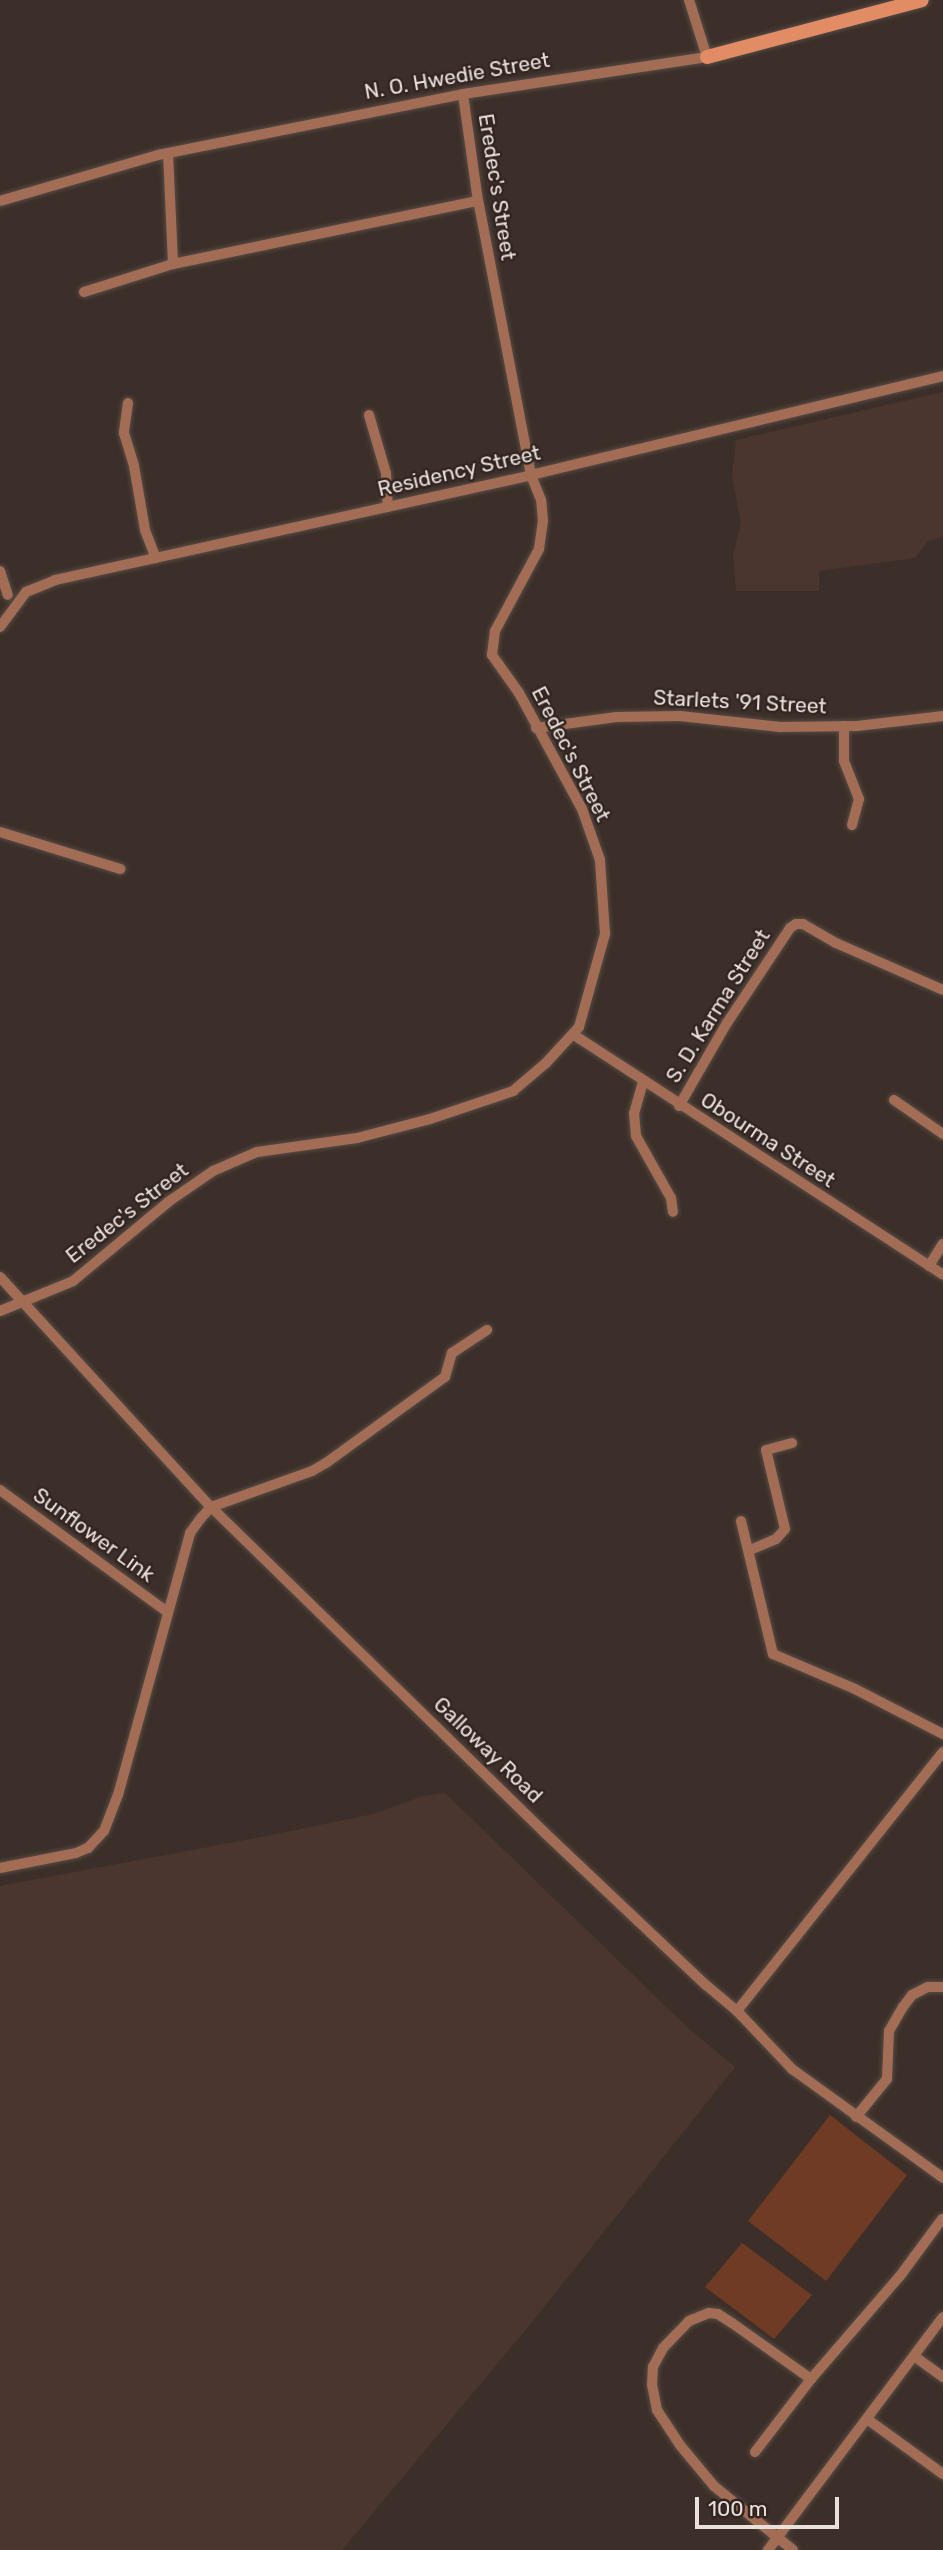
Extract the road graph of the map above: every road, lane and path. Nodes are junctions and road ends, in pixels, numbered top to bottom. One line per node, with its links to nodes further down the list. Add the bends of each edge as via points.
1 (689, 0): 3 (street)
2 (922, 0): 3 (street, N. O. Hwedie Street)
3 (708, 57): 4 (street, N. O. Hwedie Street)
4 (463, 94): 5 (street, N. O. Hwedie Street); 7 (street, Eredec's Street)
5 (168, 153): 6 (street, N. O. Hwedie Street); 8 (street)
6 (0, 201)
7 (478, 201): 8 (street); 13 (street, Eredec's Street)
8 (173, 264): 9 (street)
9 (84, 292)
10 (943, 376): 13 (street, Residency Street)
11 (128, 403): 15 (street, via 124,433 145,530)
12 (369, 415): 14 (street, via 386,473)
13 (531, 475): 14 (street, Residency Street); 21 (street, Eredec's Street, via 541,500 539,549 502,616 492,645 496,663 519,693)
14 (388, 507): 15 (street, Residency Street)
15 (156, 558): 18 (street, Residency Street, via 55,580 26,592)
16 (0, 572): 17 (street)
17 (8, 595)
18 (0, 627)
19 (943, 716): 20 (street, Starlets '91 Street)
20 (844, 726): 21 (street, Starlets '91 Street, via 780,727 680,716 615,717); 22 (street, via 844,761 859,799)
21 (536, 728): 26 (street, Eredec's Street, via 582,809 600,860 605,934)
22 (852, 825)
23 (0, 832): 24 (street)
24 (120, 869)
25 (943, 990): 29 (street, S. D. Karma Street, via 796,924 734,1013)
26 (574, 1035): 27 (street, Obourma Street); 36 (street, Eredec's Street, via 513,1091 357,1138 257,1152 212,1171 85,1272)
27 (643, 1082): 29 (street, Obourma Street); 31 (street, via 634,1113 636,1136 671,1198)
28 (894, 1100): 30 (street)
29 (679, 1106): 33 (street, Obourma Street)
30 (943, 1134)
31 (673, 1212)
32 (943, 1244): 33 (street)
33 (929, 1266): 34 (street, Obourma Street)
34 (943, 1275)
35 (0, 1277): 36 (street)
36 (22, 1300): 37 (street, Eredec's Street); 41 (street, Galloway Road)
37 (0, 1311)
38 (487, 1330): 41 (street, via 452,1353 445,1377 312,1471)
39 (792, 1443): 43 (street, via 766,1450 785,1529 776,1539)
40 (0, 1490): 44 (street, Sunflower Link)
41 (211, 1507): 44 (street, via 190,1532); 49 (street, Galloway Road, via 545,1833)
42 (741, 1521): 43 (street)
43 (750, 1550): 45 (street, via 773,1654)
44 (166, 1611): 47 (street, via 118,1795 104,1831 76,1853)
45 (943, 1734)
46 (943, 1752): 49 (street)
47 (0, 1868)
48 (943, 1987): 50 (street, via 928,1987 912,1995 903,2007 889,2031 887,2079)
49 (737, 2011): 50 (street, Galloway Road, via 792,2069)
50 (856, 2117): 51 (street, Galloway Road)
51 (943, 2178)
52 (942, 2218): 56 (street, via 900,2276)
53 (943, 2317): 54 (street)
54 (914, 2356): 55 (street); 57 (street)
55 (943, 2377)
56 (811, 2379): 58 (street); 60 (street, via 732,2323 709,2313 689,2321 663,2348 653,2367 657,2410 671,2431 714,2486)
57 (867, 2419): 59 (street); 60 (street)
58 (755, 2452)
59 (943, 2473)
60 (777, 2539): 61 (street); 62 (street)
61 (768, 2550)
62 (793, 2550)

